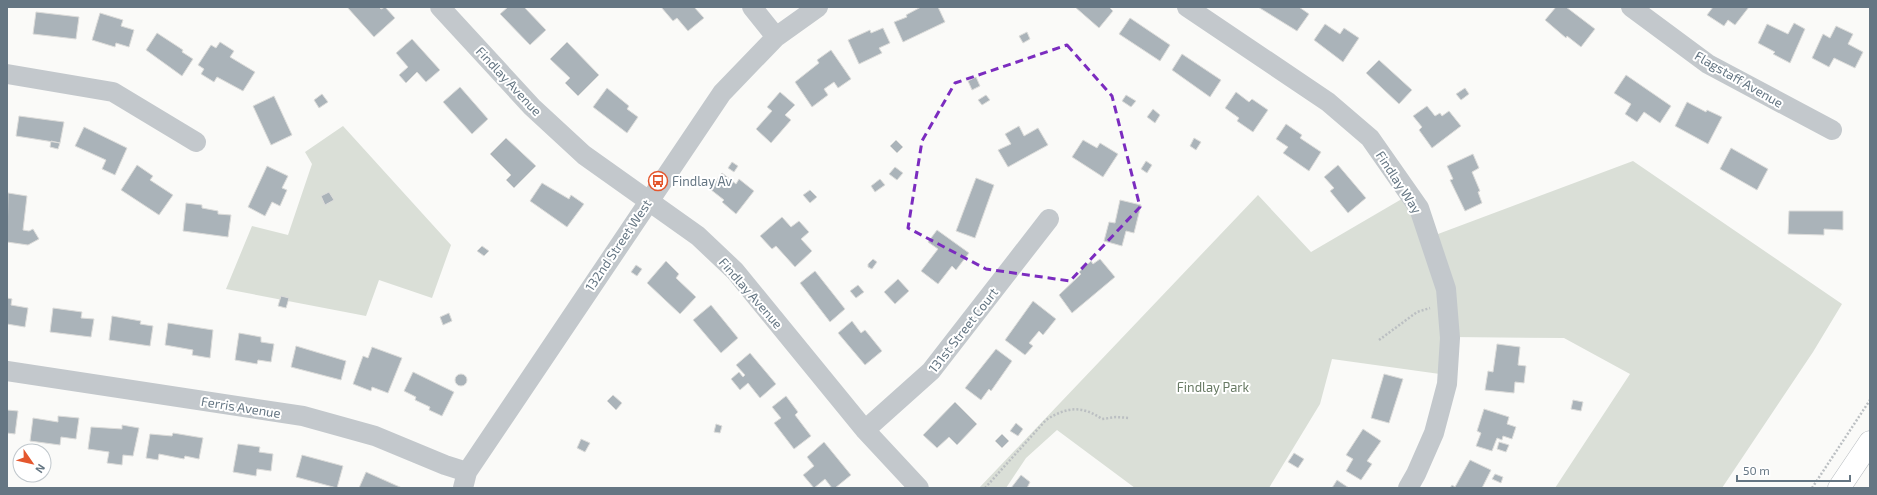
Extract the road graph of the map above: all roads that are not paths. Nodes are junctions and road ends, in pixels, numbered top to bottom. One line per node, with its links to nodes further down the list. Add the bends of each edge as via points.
1 (440, 7): 10 (street, Findlay Avenue, via 532,107 584,155)
2 (752, 7): 6 (street)
3 (818, 7): 6 (street, 132nd Street West)
4 (1187, 7): 17 (street, Findlay Way, via 1328,102 1370,138 1419,208 1446,289 1450,338 1447,384 1434,433)
5 (1631, 7): 8 (street, Flagstaff Avenue, via 1708,64)
6 (776, 37): 10 (street, 132nd Street West, via 722,93)
7 (7, 74): 9 (street, via 113,92)
8 (1832, 130)
9 (196, 142)
10 (648, 201): 13 (street, Findlay Avenue, via 698,236 735,270); 15 (street, 132nd Street West)
11 (1050, 219): 13 (street, 131st Street Court, via 931,371)
12 (7, 371): 15 (street, Ferris Avenue, via 303,416 375,436 445,465)
13 (865, 430): 16 (street, Findlay Avenue)
14 (1870, 442): 18 (main road)
15 (465, 480)
16 (919, 488)
17 (1408, 488)
18 (1839, 488)

